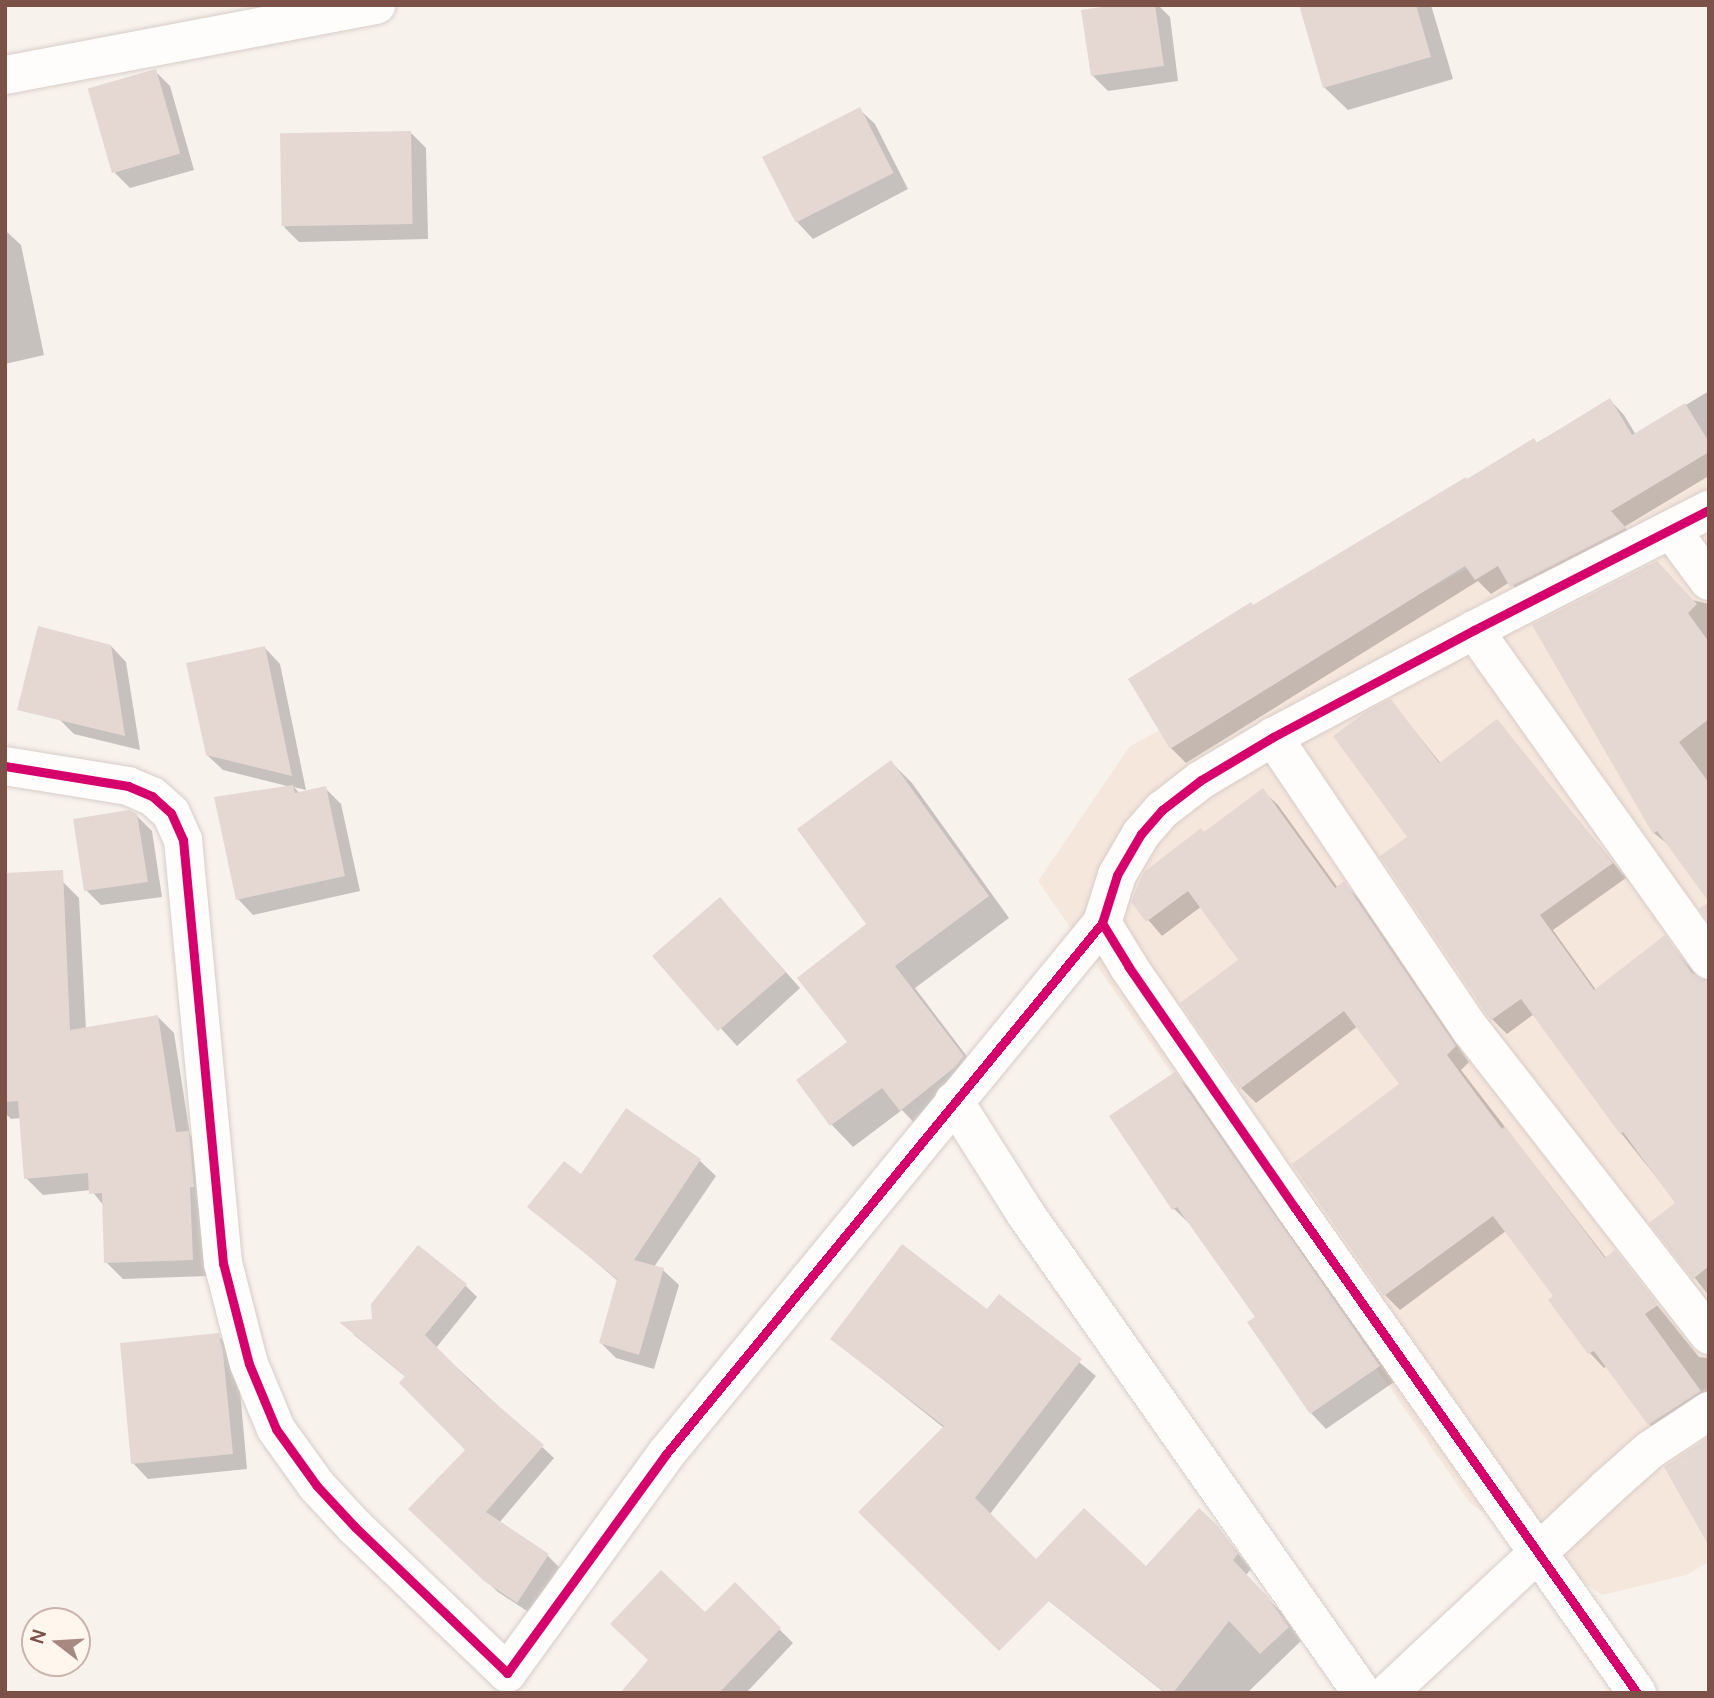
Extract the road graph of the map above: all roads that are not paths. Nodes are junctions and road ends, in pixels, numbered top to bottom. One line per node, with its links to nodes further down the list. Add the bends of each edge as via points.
1 (376, 5): 2 (street)
2 (5, 75)
3 (1709, 510): 4 (street)
4 (1672, 531): 5 (street); 6 (street)
5 (1709, 581)
6 (1474, 630): 7 (street); 10 (street)
7 (1272, 737): 9 (street, via 1200,780 1162,810 1141,834 1117,875); 12 (street, via 1471,1030)
8 (5, 766): 11 (street, via 128,786 152,796 170,813 183,840 223,1263 249,1364 276,1429 317,1486 507,1673 666,1454)
9 (1102, 923): 11 (street); 14 (street, via 1295,1208)
10 (1709, 960)
11 (954, 1101): 15 (street, via 1025,1213)
12 (1709, 1335)
13 (1709, 1411): 14 (street, via 1650,1450)
14 (1539, 1551): 16 (street); 17 (street)
15 (1362, 1693)
16 (1388, 1693)
17 (1637, 1693)

